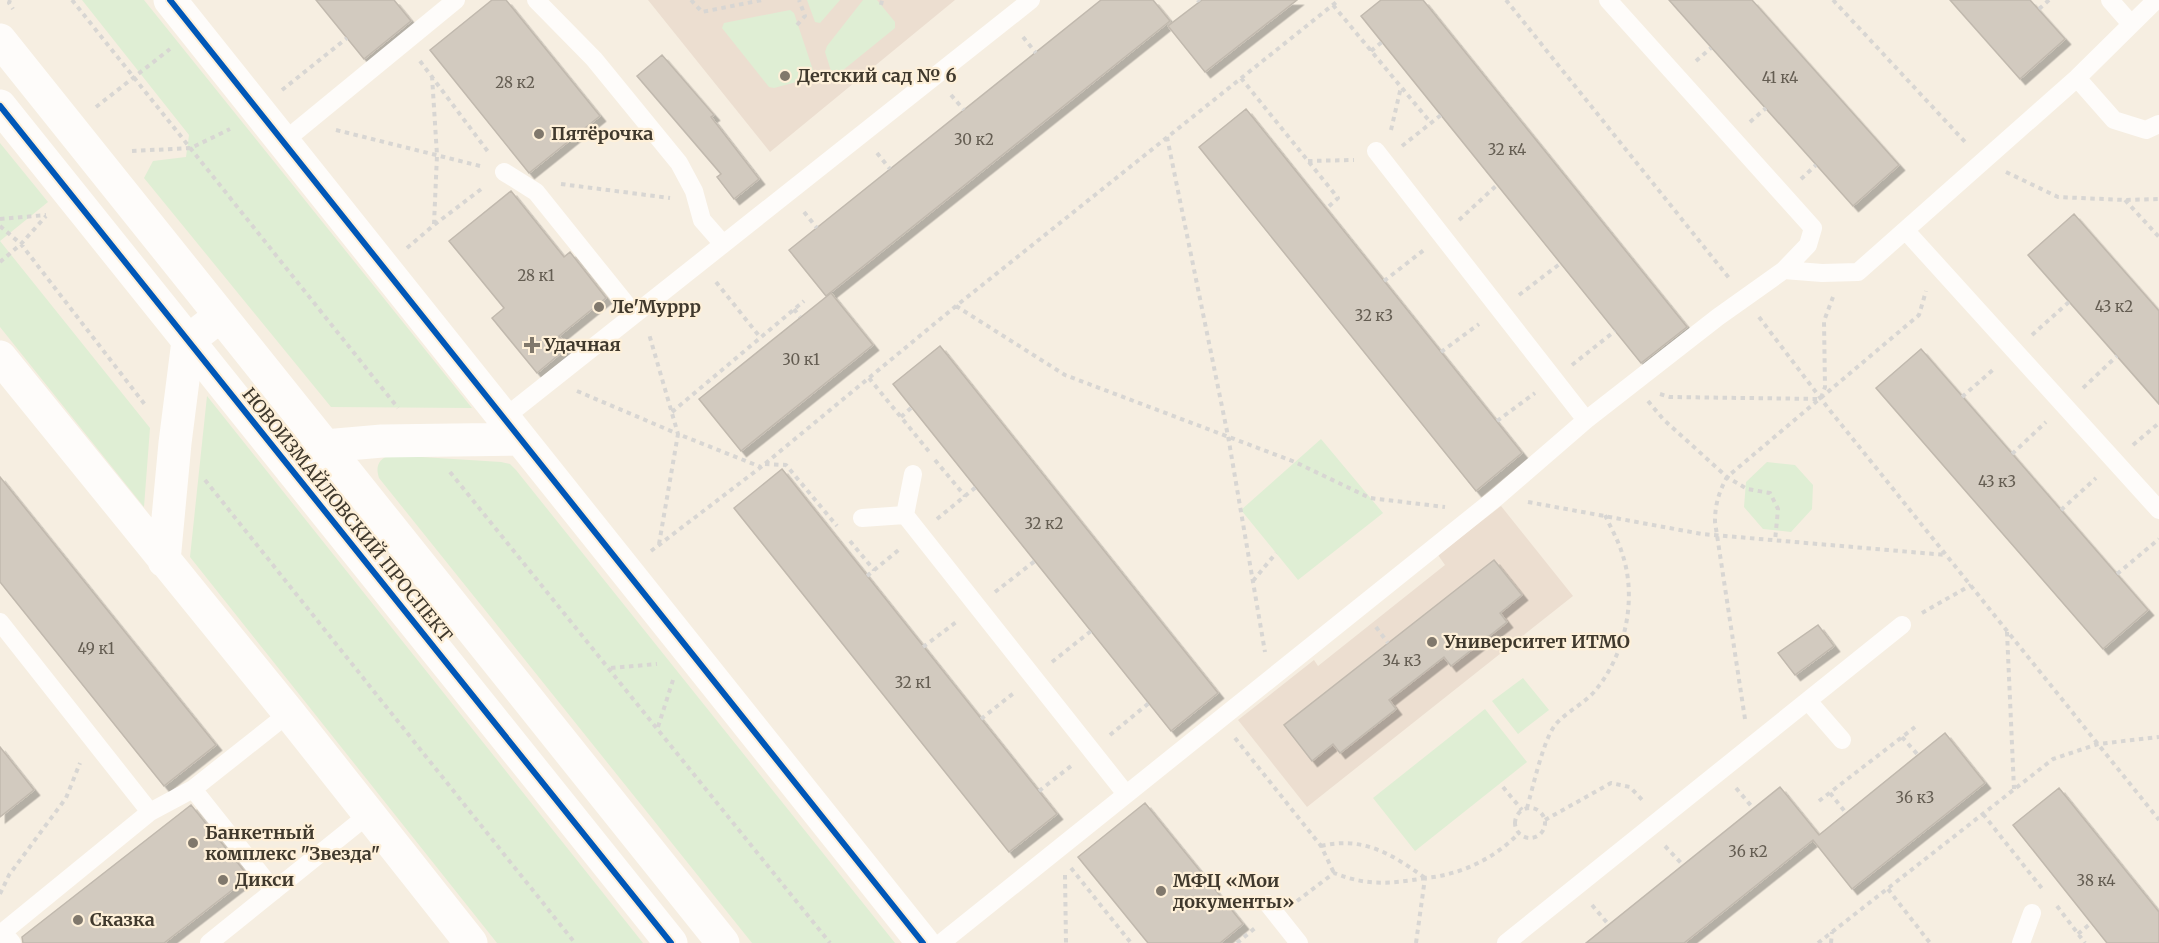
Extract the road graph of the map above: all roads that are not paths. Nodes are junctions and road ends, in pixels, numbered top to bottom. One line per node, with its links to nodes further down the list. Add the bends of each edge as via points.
1 (170, 0): 13 (street)
2 (456, 0): 13 (lane)
3 (536, 0): 17 (lane, via 594,59 680,163 702,220)
4 (1031, 0): 17 (lane)
5 (1608, 0): 18 (lane, via 1813,228 1808,245)
6 (2110, 0): 8 (lane)
7 (2156, 0): 8 (lane)
8 (2131, 24): 10 (lane)
9 (0, 40): 20 (street, НОВОИЗМАЙЛОВСКИЙ ПРОСПЕКТ)
10 (2077, 78): 12 (lane, via 2114,120 2146,130); 16 (lane)
11 (0, 106): 21 (street, НОВОИЗМАЙЛОВСКИЙ ПРОСПЕКТ)
12 (2159, 124)
13 (283, 142): 24 (street)
14 (1380, 156): 23 (lane)
15 (504, 172): 19 (lane, via 536,192)
16 (1906, 231): 18 (lane, via 1858,272); 28 (lane)
17 (723, 244): 19 (lane)
18 (1784, 270): 23 (lane)
19 (638, 312): 24 (lane, via 556,378)
20 (220, 316): 21 (street); 25 (street, НОВОИЗМАЙЛОВСКИЙ ПРОСПЕКТ)
21 (188, 341): 26 (street, НОВОИЗМАЙЛОВСКИЙ ПРОСПЕКТ); 31 (street)
22 (0, 357): 31 (street)
23 (1586, 420): 38 (lane, via 1497,497)
24 (511, 428): 25 (street); 49 (street)
25 (325, 446): 26 (street); 48 (street, НОВОИЗМАЙЛОВСКИЙ ПРОСПЕКТ)
26 (293, 471): 47 (street, НОВОИЗМАЙЛОВСКИЙ ПРОСПЕКТ)
27 (913, 474): 29 (lane)
28 (2159, 510)
29 (905, 515): 30 (lane); 38 (lane)
30 (862, 518)
31 (164, 561): 35 (street)
32 (0, 622): 39 (lane)
33 (1902, 625): 34 (lane)
34 (1808, 701): 36 (lane); 52 (lane)
35 (289, 713): 37 (lane); 40 (street)
36 (1842, 740)
37 (193, 789): 39 (lane); 41 (lane)
38 (1126, 794): 50 (lane, via 1060,855)
39 (150, 812): 44 (lane)
40 (369, 815): 41 (lane); 46 (street)
41 (274, 891): 45 (lane)
42 (1273, 910): 51 (lane)
43 (2032, 913): 53 (lane)
44 (5, 936)
45 (209, 943)
46 (471, 943)
47 (671, 943)
48 (723, 943)
49 (923, 943)
50 (941, 943)
51 (1299, 943)
52 (1506, 943)
53 (2021, 943)

